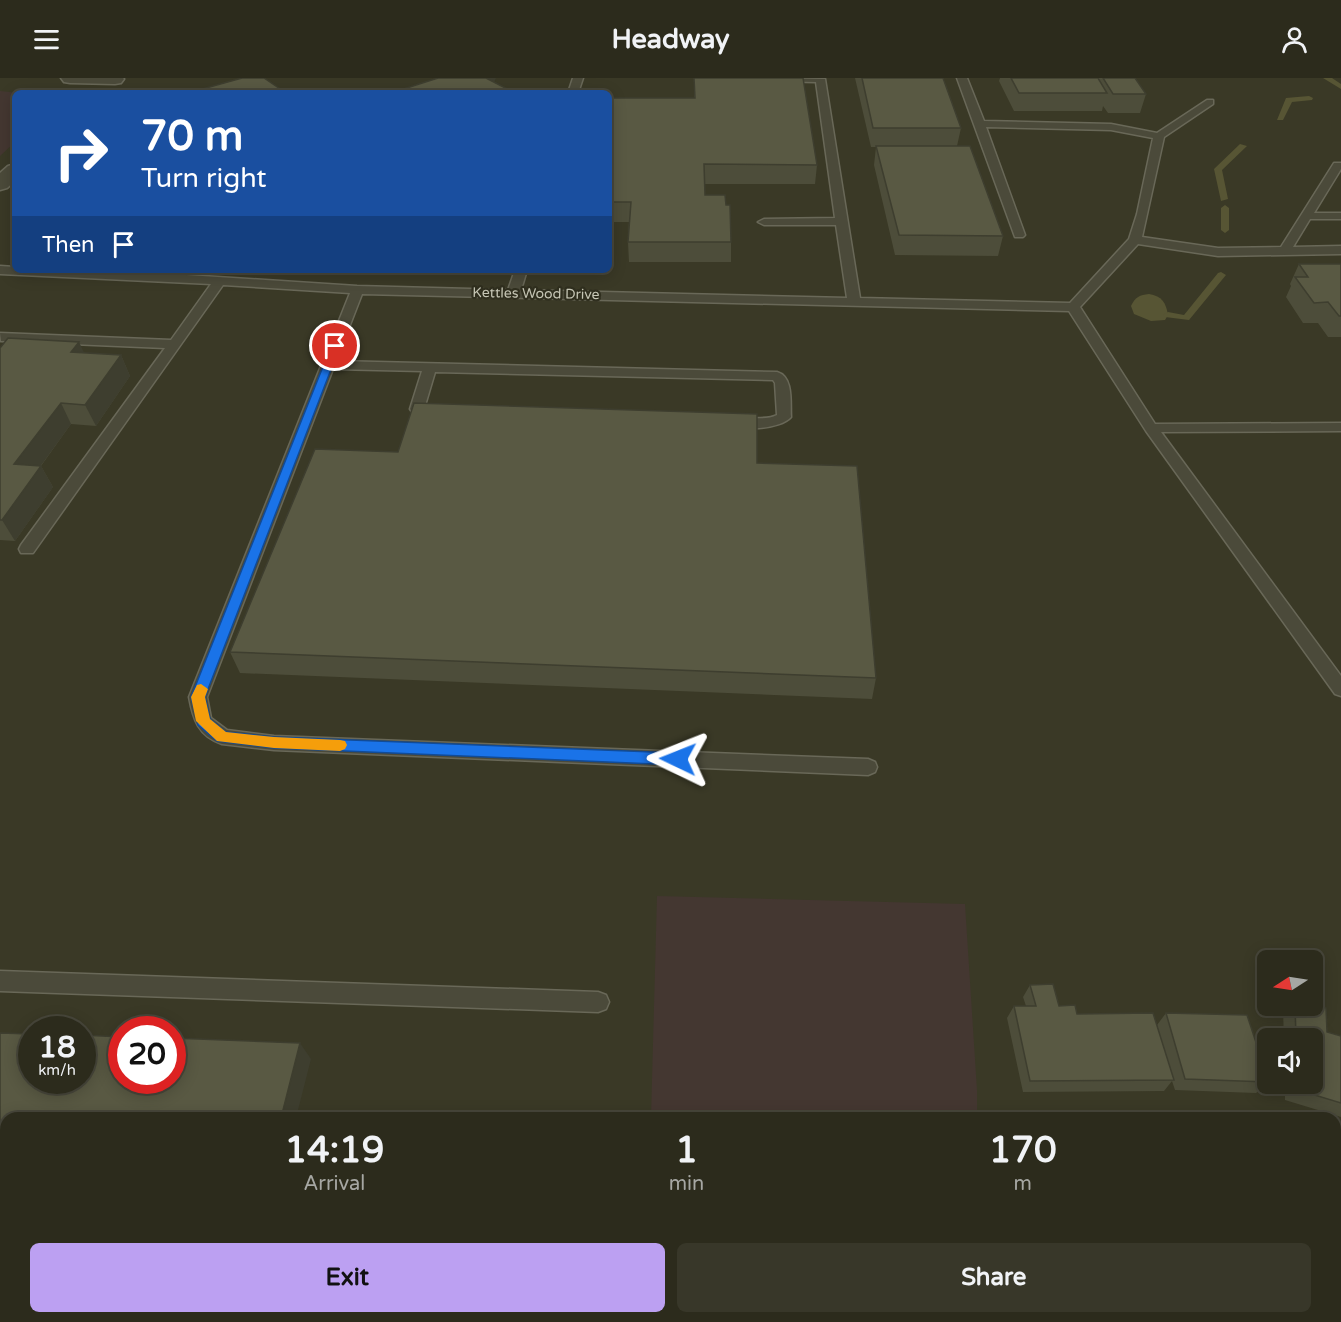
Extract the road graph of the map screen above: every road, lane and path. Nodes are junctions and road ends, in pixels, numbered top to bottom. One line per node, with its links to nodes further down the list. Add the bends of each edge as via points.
1 (70, 78): 4 (street)
2 (769, 78): 15 (lane, via 820,78)
3 (962, 78): 7 (lane)
4 (116, 79): 5 (street)
5 (103, 90)
6 (1210, 102): 8 (lane)
7 (980, 124): 8 (lane, via 1111,127); 16 (lane)
8 (1159, 136): 17 (lane)
9 (1341, 166): 12 (lane, via 1338,165)
10 (12, 173): 11 (street)
11 (0, 183)
12 (1306, 216): 13 (lane); 19 (lane)
13 (1341, 216)
14 (764, 222): 15 (lane)
15 (841, 222): 25 (lane)
16 (1020, 235)
17 (1135, 240): 19 (lane, via 1218,252); 26 (lane)
18 (1341, 250): 19 (lane)
19 (1284, 252)
20 (60, 273): 22 (lane, Kettles Wood Drive)
21 (519, 273): 24 (lane)
22 (220, 281): 23 (lane, Kettles Wood Drive); 28 (lane)
23 (357, 290): 24 (lane, Kettles Wood Drive); 29 (lane)
24 (514, 292): 25 (lane, Kettles Wood Drive)
25 (854, 301): 26 (lane, Kettles Wood Drive)
26 (1073, 307): 34 (lane)
27 (1, 337): 28 (lane)
28 (175, 345): 35 (lane)
29 (328, 366): 30 (lane); 37 (lane, via 198,697 203,721 222,737 274,743)
30 (429, 366): 31 (lane, via 417,409 430,417); 32 (lane, via 763,374 777,376 782,382 784,417 779,421)
31 (453, 418)
32 (722, 422)
33 (1341, 427): 34 (lane)
34 (1150, 428): 36 (lane)
35 (27, 549)
36 (1339, 683)
37 (868, 767)
38 (0, 981): 39 (lane)
39 (598, 1002)

